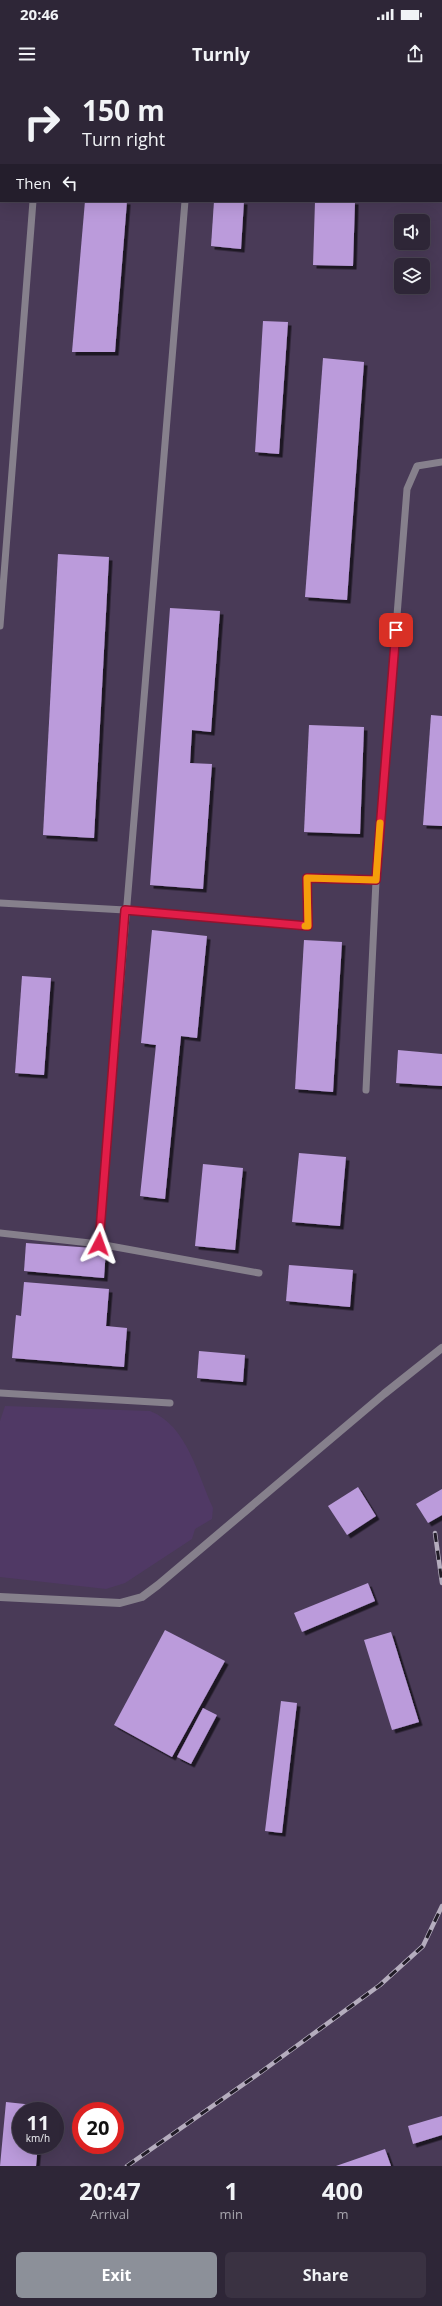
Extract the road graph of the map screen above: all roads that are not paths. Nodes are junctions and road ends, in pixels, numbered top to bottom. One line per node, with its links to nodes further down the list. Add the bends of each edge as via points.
1 (33, 202): 4 (lane)
2 (185, 202): 7 (lane)
3 (442, 462): 5 (lane, via 417,466 407,489)
4 (0, 626)
5 (376, 880): 7 (lane, via 307,878 308,926); 8 (lane)
6 (0, 903): 7 (lane)
7 (125, 910): 10 (lane)
8 (366, 1090)
9 (0, 1234): 10 (lane)
10 (99, 1244): 11 (lane)
11 (259, 1273)
12 (442, 1348): 15 (street, via 142,1597 120,1603)
13 (0, 1393): 14 (lane)
14 (170, 1403)
15 (0, 1597)

